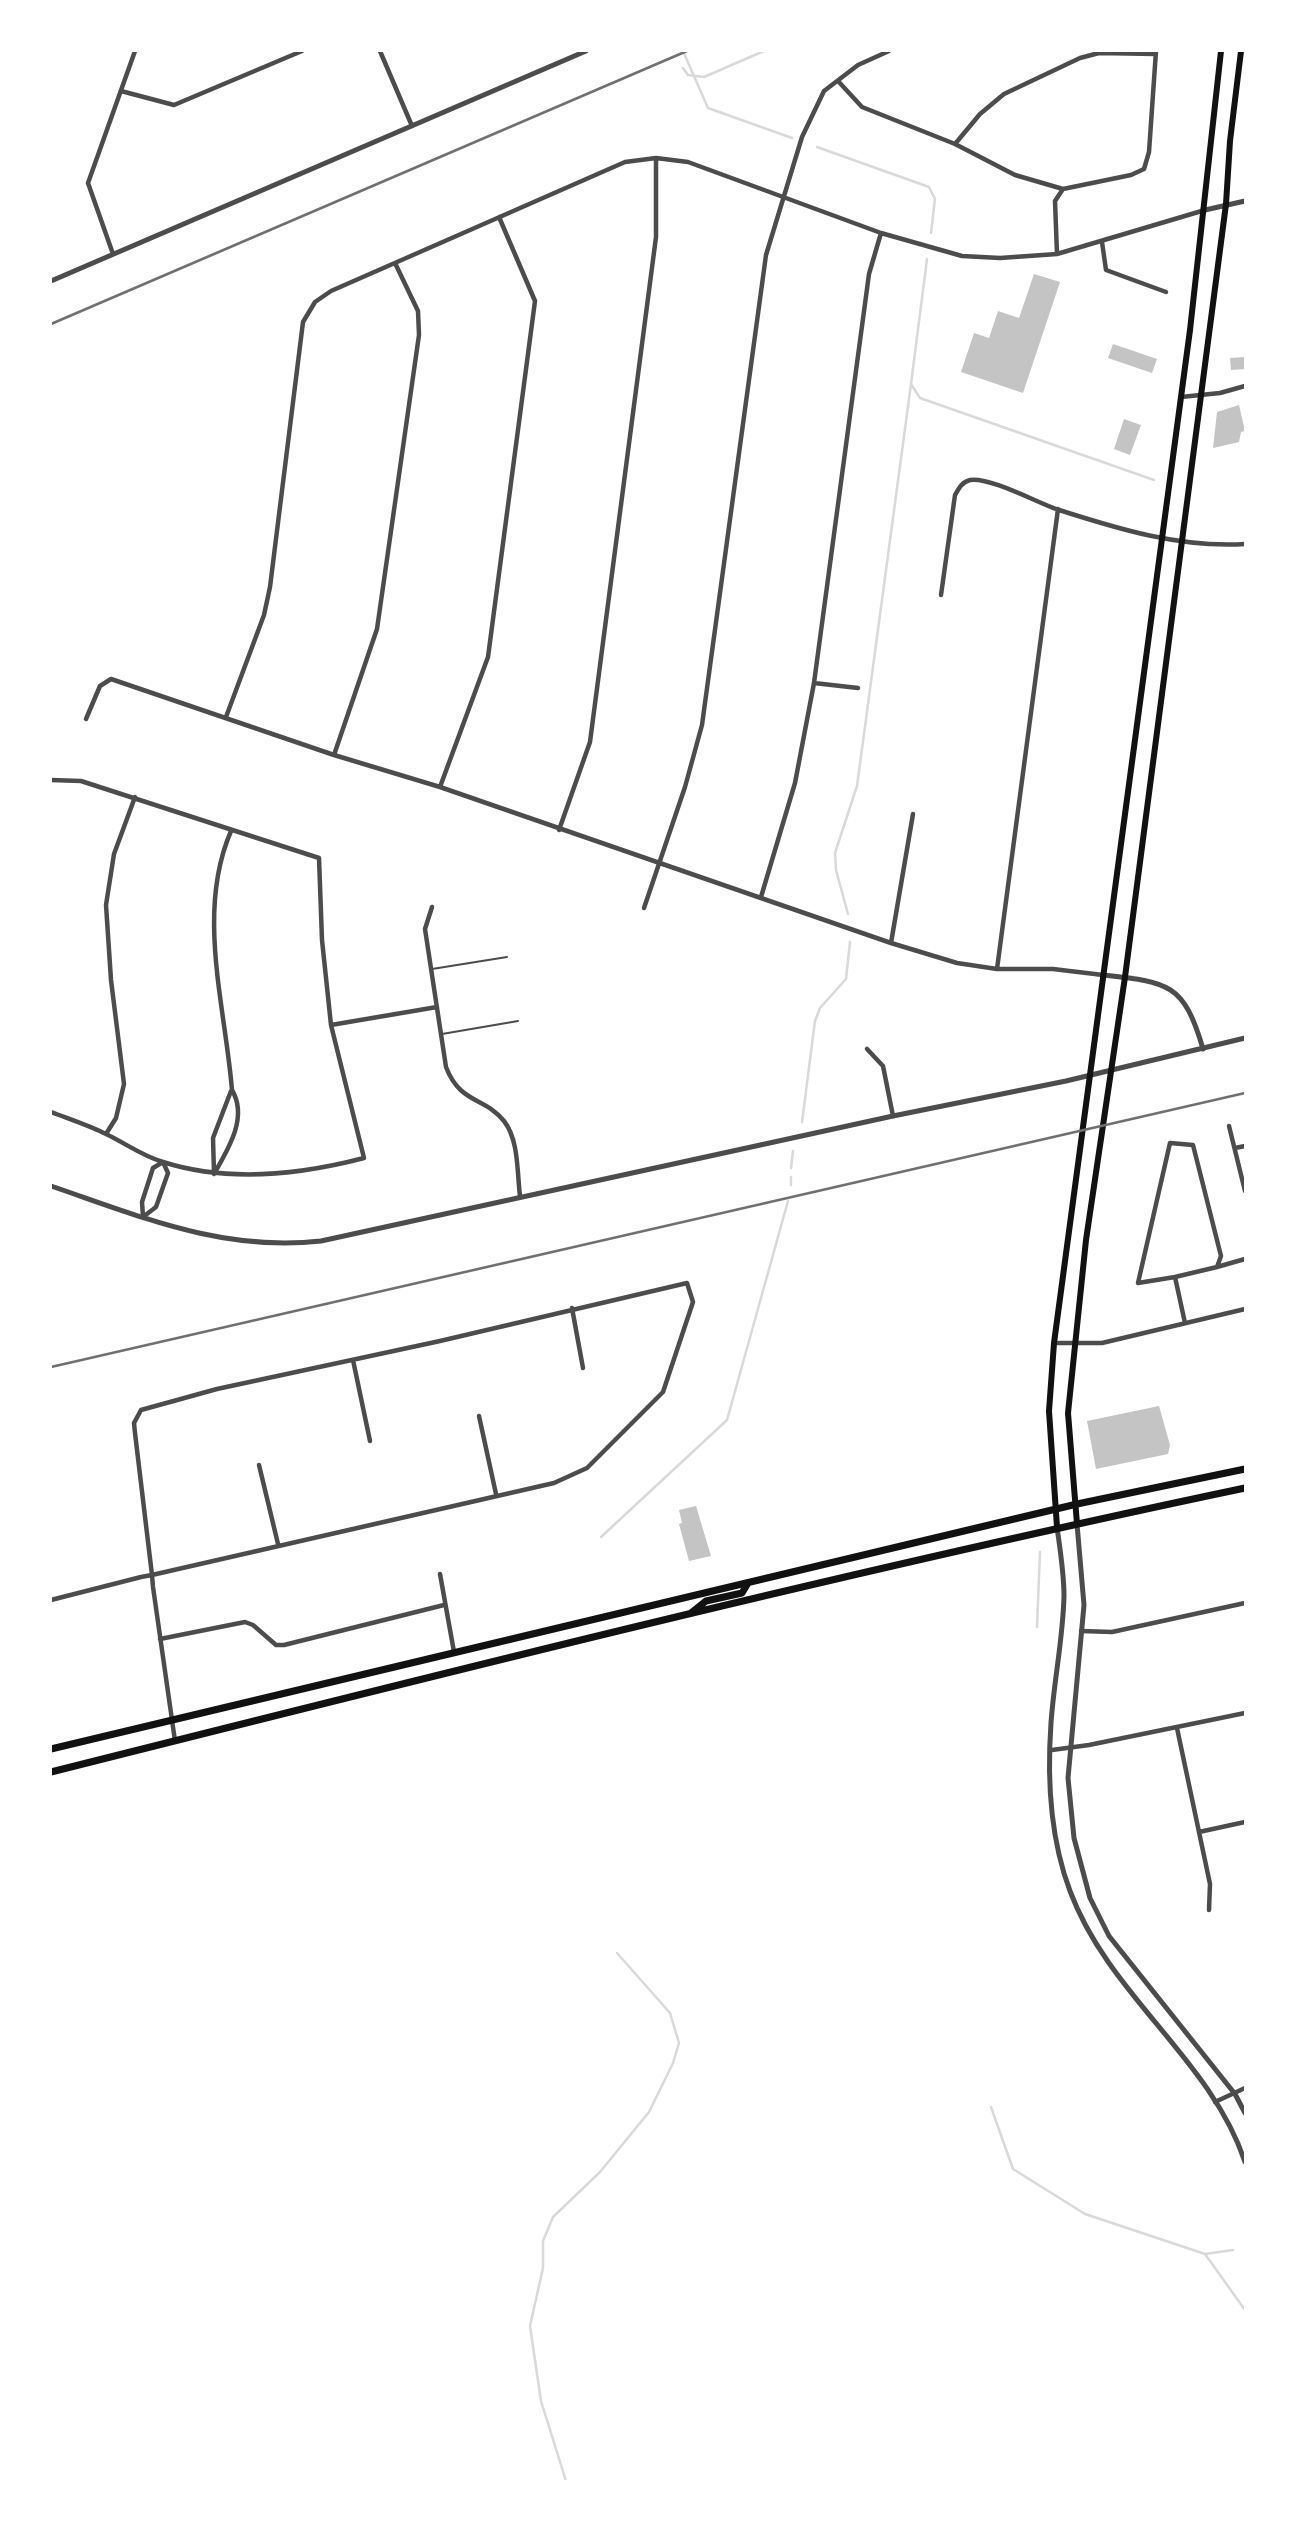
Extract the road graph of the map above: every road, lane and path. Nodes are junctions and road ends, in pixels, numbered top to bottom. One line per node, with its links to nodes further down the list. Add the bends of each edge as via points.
1 (135, 51): 10 (street)
2 (302, 51): 10 (street, via 174,105)
3 (380, 51): 11 (street)
4 (586, 51): 11 (street)
5 (890, 51): 9 (street, via 858,65)
6 (1221, 51): 18 (main road)
7 (1241, 51): 17 (main road)
8 (1156, 52): 12 (street, via 1080,58 1004,94 979,114); 14 (street, via 1144,169)
9 (838, 81): 12 (street, via 862,107); 15 (street, via 824,91 802,137)
10 (121, 91): 22 (street, via 88,183)
11 (412, 126): 22 (street)
12 (955, 144): 14 (street, via 999,169)
13 (656, 158): 15 (street, via 688,162); 19 (street, via 625,162); 44 (street, via 656,237 590,742)
14 (1063, 189): 23 (street, via 1055,201)
15 (786, 197): 20 (street); 46 (street, via 766,255 702,725)
16 (1245, 201): 17 (street)
17 (1226, 204): 18 (street); 28 (main road)
18 (1205, 210): 21 (street); 29 (main road)
19 (499, 217): 24 (street); 41 (street, via 535,301 488,657)
20 (881, 233): 23 (street, via 962,257); 35 (street, via 869,274)
21 (1102, 242): 23 (street); 26 (street, via 1106,270)
22 (113, 254): 25 (street)
23 (1057, 254)
24 (395, 262): 37 (street, via 331,291 315,303 303,322 270,587); 39 (street, via 418,311 419,335 377,629)
25 (51, 281)
26 (1166, 292)
27 (1245, 386): 28 (street)
28 (1200, 395): 29 (street); 32 (main road)
29 (1180, 397): 31 (main road)
30 (1058, 509): 31 (street); 34 (street, via 986,482 969,480 960,485); 52 (street)
31 (1162, 540): 32 (street); 54 (main road)
32 (1182, 542): 33 (street); 55 (main road)
33 (1245, 544)
34 (941, 595)
35 (814, 683): 36 (street); 47 (street, via 795,783)
36 (858, 688)
37 (226, 717): 38 (street, via 111,679 100,686); 39 (street)
38 (86, 719)
39 (334, 755): 41 (street)
40 (51, 780): 42 (street, via 81,781)
41 (440, 787): 44 (street)
42 (135, 797): 45 (street); 67 (street, via 114,854 106,905 124,1084 116,1118)
43 (913, 814): 50 (street)
44 (559, 830): 46 (street)
45 (231, 831): 58 (street, via 319,858); 63 (street, via 222,853 214,906)
46 (660, 864): 47 (street); 49 (street)
47 (761, 897): 50 (street)
48 (432, 907): 53 (street, via 425,929)
49 (644, 908)
50 (891, 943): 52 (street, via 957,963)
51 (507, 957): 53 (lane)
52 (997, 968): 54 (street)
53 (431, 969): 56 (street)
54 (1103, 975): 55 (street); 83 (main road)
55 (1125, 977): 62 (street, via 1159,984 1178,994 1193,1015); 82 (main road)
56 (437, 1007): 58 (street); 59 (street)
57 (518, 1021): 59 (lane)
58 (331, 1025): 71 (street, via 364,1158 306,1172)
59 (441, 1034): 74 (street, via 452,1084 507,1126)
60 (1245, 1038): 62 (street)
61 (867, 1049): 65 (street, via 883,1066)
62 (1203, 1049): 65 (street)
63 (232, 1090): 71 (street, via 213,1138); 71 (street, via 240,1104 239,1115)
64 (51, 1112): 67 (street)
65 (893, 1116): 74 (street)
66 (1229, 1126): 69 (street)
67 (106, 1134): 70 (street)
68 (1245, 1146): 69 (street)
69 (1235, 1148): 73 (street)
70 (163, 1162): 71 (street); 75 (street, via 153,1168 142,1202); 75 (street, via 168,1173 156,1207)
71 (214, 1174)
72 (51, 1186): 75 (street)
73 (1245, 1191)
74 (520, 1196): 75 (street, via 295,1244 222,1240)
75 (143, 1217)
76 (1245, 1259): 77 (street)
77 (1217, 1267): 78 (street); 78 (street, via 1221,1256 1193,1145 1170,1143 1138,1283)
78 (1175, 1277): 81 (street)
79 (572, 1308): 84 (street); 85 (street); 91 (street, via 687,1283 692,1302 668,1383 657,1401 587,1468 554,1483)
80 (1245, 1309): 81 (street)
81 (1185, 1323): 82 (street, via 1102,1343)
82 (1075, 1342): 83 (street); 92 (main road, via 1068,1413)
83 (1054, 1343): 93 (main road, via 1049,1412)
84 (353, 1360): 87 (street); 98 (street, via 141,1410 134,1423)
85 (583, 1368)
86 (479, 1416): 91 (street)
87 (370, 1441)
88 (259, 1465): 96 (street)
89 (1245, 1469): 92 (main road)
90 (1245, 1489): 94 (main road)
91 (496, 1494): 96 (street)
92 (1077, 1504): 93 (main road); 94 (main road)
93 (1056, 1510): 95 (main road); 99 (main road)
94 (1077, 1524): 95 (main road); 104 (street, via 1084,1597)
95 (1057, 1527): 103 (main road); 113 (street, via 1064,1593)
96 (278, 1544): 98 (street)
97 (440, 1574): 102 (street)
98 (152, 1575): 100 (street); 105 (street)
99 (748, 1583): 103 (main road, via 742,1592 706,1601); 106 (main road)
100 (51, 1600)
101 (1245, 1603): 104 (street, via 1112,1632)
102 (444, 1605): 105 (street, via 284,1645 276,1645 245,1622); 106 (street)
103 (687, 1615): 110 (main road)
104 (1081, 1631): 111 (street)
105 (160, 1639): 108 (street)
106 (454, 1653): 108 (main road)
107 (1245, 1713): 109 (street)
108 (172, 1720): 110 (street); 112 (main road)
109 (1177, 1728): 111 (street); 116 (street)
110 (176, 1741): 114 (main road)
111 (1072, 1748): 113 (street); 119 (street, via 1068,1778 1071,1811 1090,1898 1109,1936)
112 (51, 1749)
113 (1052, 1750): 120 (street, via 1054,1833 1070,1890 1089,1934 1120,1982)
114 (51, 1772)
115 (1245, 1822): 116 (street)
116 (1199, 1832): 117 (street, via 1210,1884)
117 (1209, 1910)
118 (1245, 2088): 119 (street)
119 (1235, 2094): 120 (street); 121 (street)
120 (1216, 2102): 122 (street)
121 (1245, 2113)
122 (1245, 2162)

